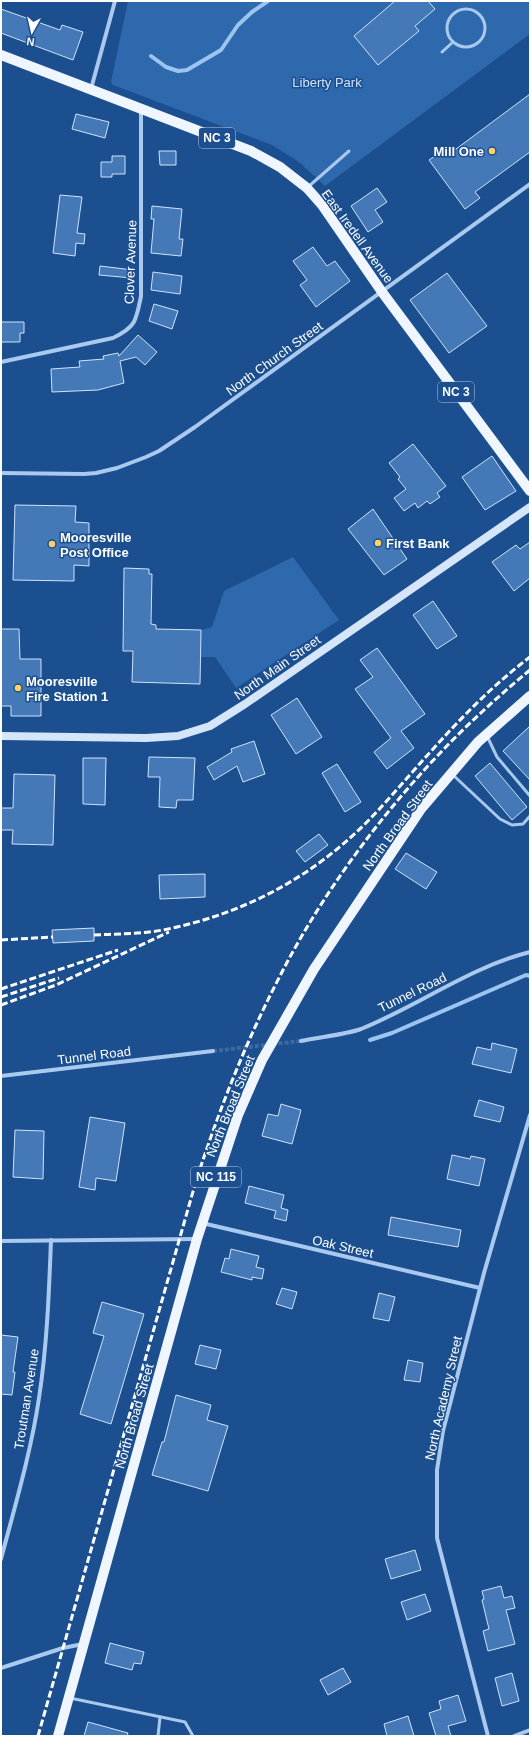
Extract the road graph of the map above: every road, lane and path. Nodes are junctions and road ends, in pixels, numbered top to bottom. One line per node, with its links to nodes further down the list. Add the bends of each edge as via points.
1 (115, 1): 5 (street)
2 (453, 42): 2 (lane, via 469,47 480,41 485,24 479,14 467,9 451,17 448,29); 3 (lane)
3 (442, 52)
4 (1, 55): 5 (main road, East Iredell Avenue / NC 3)
5 (91, 90): 6 (main road, East Iredell Avenue / NC 3)
6 (141, 108): 9 (main road, East Iredell Avenue / NC 3, via 251,152 280,167); 11 (street, Clover Avenue, via 141,296 137,319 127,331 113,338)
7 (348, 151): 9 (lane)
8 (530, 184): 10 (street, North Church Street)
9 (307, 188): 10 (main road, East Iredell Avenue / NC 3, via 322,205)
10 (382, 292): 12 (street, North Church Street, via 195,427 146,457 96,473); 13 (main road, East Iredell Avenue / NC 3)
11 (1, 362)
12 (1, 474)
13 (530, 491)
14 (530, 507): 17 (main road, North Main Street, via 210,726 178,736 146,738)
15 (530, 696): 16 (main road, North Broad Street / NC 115)
16 (486, 735): 18 (main road, North Broad Street / NC 115); 19 (lane, via 498,757)
17 (1, 736)
18 (452, 773): 20 (lane, via 500,819 512,825 523,824); 26 (main road, North Broad Street / NC 115, via 421,809 318,962 262,1060 238,1115)
19 (530, 796)
20 (530, 816)
21 (530, 952): 22 (street, Tunnel Road, via 480,971 360,1029)
22 (301, 1041)
23 (213, 1051): 24 (street, Tunnel Road)
24 (1, 1076)
25 (530, 1115): 30 (street, North Academy Street)
26 (202, 1223): 27 (main road, North Broad Street / NC 115); 30 (street, Oak Street)
27 (197, 1239): 28 (street); 32 (main road, North Broad Street / NC 115)
28 (51, 1240): 29 (street); 31 (street, Troutman Avenue, via 48,1322 39,1399 27,1459)
29 (1, 1241)
30 (480, 1288): 40 (street, North Academy Street, via 443,1431 436,1470 436,1508 437,1538)
31 (1, 1559)
32 (83, 1644): 33 (street); 34 (main road, North Broad Street / NC 115)
33 (1, 1668)
34 (68, 1698): 35 (lane); 37 (main road, North Broad Street / NC 115)
35 (160, 1717): 38 (lane); 39 (lane, via 185,1722)
36 (530, 1730): 41 (street)
37 (58, 1736)
38 (158, 1736)
39 (193, 1736)
40 (488, 1736)
41 (516, 1736)

